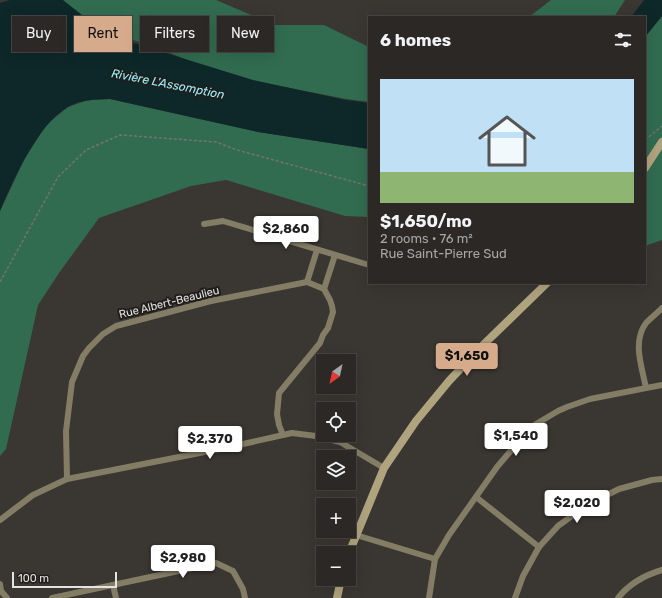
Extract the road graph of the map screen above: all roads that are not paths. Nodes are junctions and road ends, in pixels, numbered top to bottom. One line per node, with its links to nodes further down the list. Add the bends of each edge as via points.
1 (662, 142): 2 (street)
2 (646, 166)
3 (204, 224): 4 (street, via 223,221)
4 (317, 250): 5 (street); 7 (street)
5 (335, 255): 6 (street); 9 (street)
6 (368, 265)
7 (307, 282): 9 (street); 15 (street, Rue Albert-Beaulieu, via 148,316 116,326 103,334 83,356 72,382 66,431)
8 (546, 284): 14 (street, via 449,381 416,421)
9 (324, 289): 13 (street, via 333,312 328,328 320,343 279,393 277,414)
10 (662, 308): 12 (street, via 647,322 640,334 638,347)
11 (662, 385): 12 (street)
12 (646, 388): 17 (street, via 590,399 558,411 536,424 515,445)
13 (283, 435): 14 (street, via 292,433 340,442); 15 (street)
14 (384, 468): 19 (street)
15 (67, 479): 18 (street, via 33,495)
16 (662, 479): 20 (street, via 619,489 587,505 558,526)
17 (476, 497): 20 (street); 21 (street)
18 (0, 520)
19 (356, 535): 21 (street)
20 (539, 547): 32 (street, via 523,576)
21 (435, 559): 31 (street)
22 (662, 570): 33 (street, via 638,580)
23 (0, 584): 26 (street, via 1,591)
24 (113, 585): 27 (street); 28 (street); 29 (street, via 216,563 233,571)
25 (340, 586): 30 (street)
26 (7, 598)
27 (52, 598)
28 (116, 598)
29 (245, 598)
30 (337, 598)
31 (429, 598)
32 (515, 598)
33 (618, 598)

